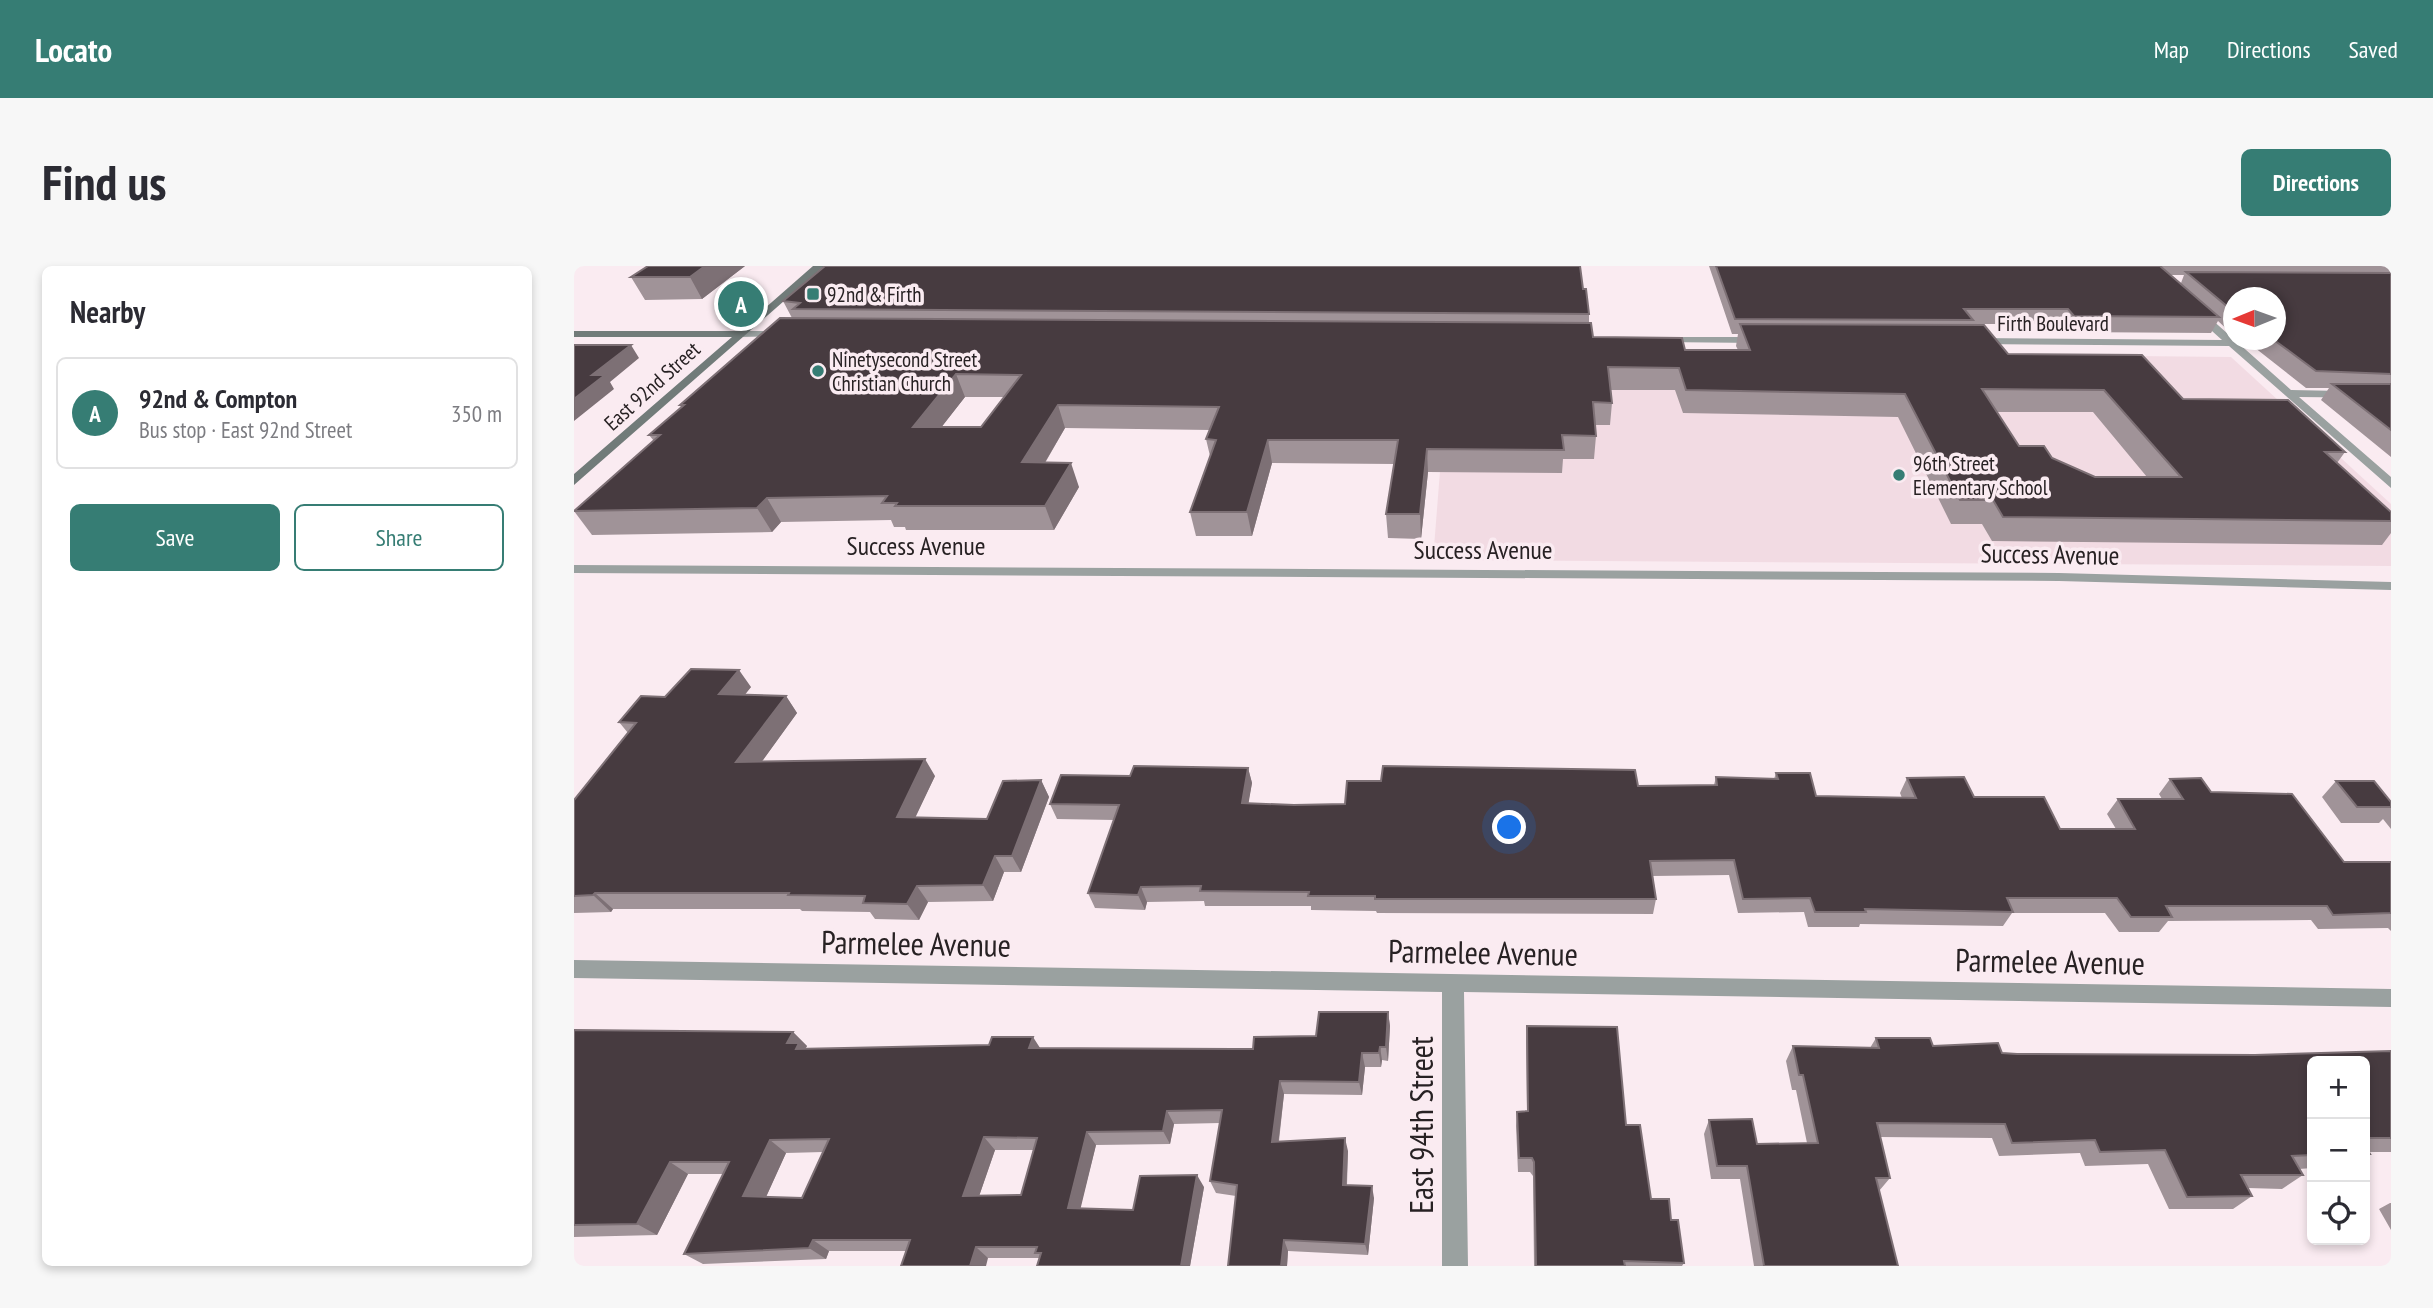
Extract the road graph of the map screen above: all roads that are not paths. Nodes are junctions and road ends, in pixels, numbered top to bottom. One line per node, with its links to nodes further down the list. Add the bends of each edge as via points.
1 (819, 266): 4 (street, East 92nd Street)
2 (2192, 307): 6 (street)
3 (574, 334): 4 (street)
4 (740, 334): 5 (street); 14 (street, East 92nd Street)
5 (793, 334)
6 (2223, 335)
7 (1652, 339): 8 (street)
8 (1764, 340)
9 (1959, 341): 10 (street, Firth Boulevard)
10 (2223, 343)
11 (2240, 350): 12 (street)
12 (2289, 393): 13 (street); 15 (street)
13 (2391, 395)
14 (574, 481)
15 (2391, 484)
16 (574, 569): 17 (street, Success Avenue, via 2032,577)
17 (2391, 586)
18 (574, 970): 19 (street, Parmelee Avenue)
19 (1453, 983): 20 (street, Parmelee Avenue); 21 (street, East 94th Street)
20 (2391, 998)
21 (1455, 1266)

